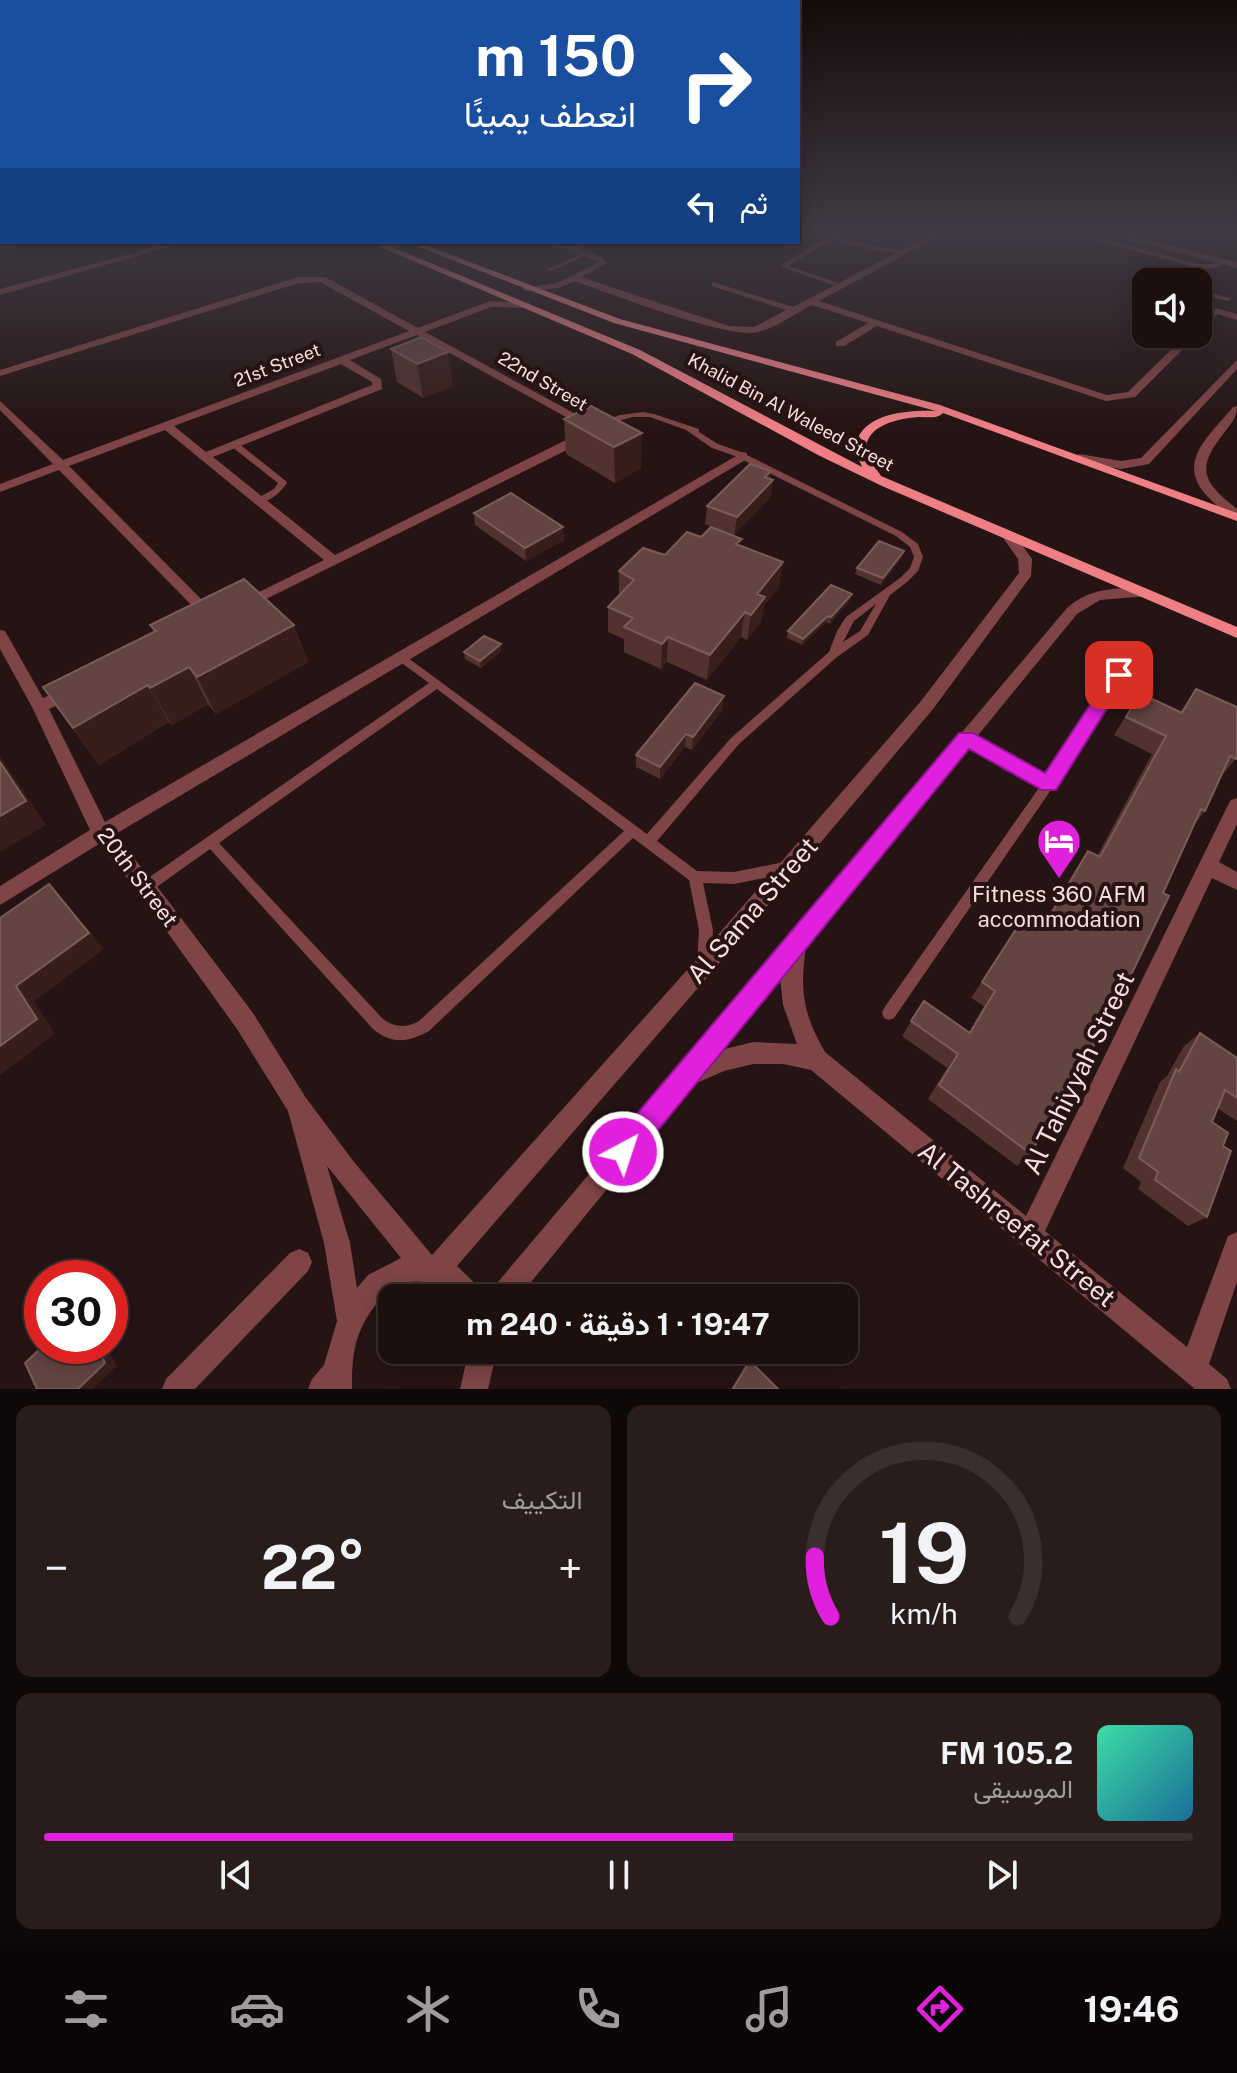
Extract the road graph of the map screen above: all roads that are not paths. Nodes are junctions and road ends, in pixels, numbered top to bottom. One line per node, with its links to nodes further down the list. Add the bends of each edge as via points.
1 (244, 298): 22 (street, 22nd Street)
2 (357, 298): 17 (street, 22nd Street)
3 (489, 298): 17 (street, 21st Street)
4 (495, 298): 33 (street, Khalid Bin Al Waleed Street, via 526,305 680,373)
5 (551, 298): 10 (street, Khalid Bin Al Waleed Street)
6 (636, 298): 12 (street, via 737,330 764,328)
7 (757, 298): 12 (street)
8 (821, 298): 11 (street)
9 (1223, 298): 13 (lane, via 1228,299)
10 (557, 300): 25 (street, Khalid Bin Al Waleed Street, via 646,331)
11 (813, 302): 12 (street); 16 (street)
12 (797, 311)
13 (1216, 311): 14 (street); 15 (street)
14 (1212, 315)
15 (1237, 317)
16 (875, 323): 18 (street); 19 (street, via 1095,396 1116,398 1131,395)
17 (420, 332): 20 (street, 21st Street); 27 (street, 22nd Street)
18 (840, 344)
19 (1179, 348)
20 (342, 360): 26 (street, 21st Street); 28 (street, via 377,381 378,387)
21 (1237, 363): 31 (street, via 1145,461 1121,465)
22 (0, 373)
23 (0, 404): 32 (street, 22nd Street)
24 (1237, 409): 36 (street, via 1199,460 1197,474 1207,492)
25 (975, 420): 31 (street, Khalid Bin Al Waleed Street); 33 (street, via 918,413 874,425 860,442 860,452 864,463)
26 (167, 426): 30 (street); 32 (street, 21st Street)
27 (585, 428): 29 (lane, via 638,412 656,415); 38 (street, 22nd Street, via 575,442)
28 (235, 445): 30 (street); 35 (lane, via 283,483)
29 (740, 455): 40 (lane, via 911,542 919,556 917,565); 44 (street)
30 (204, 457): 35 (street)
31 (1079, 458): 36 (street, Khalid Bin Al Waleed Street)
32 (62, 466): 34 (street, 21st Street); 38 (street, 22nd Street, via 207,623)
33 (886, 483): 37 (street, Khalid Bin Al Waleed Street)
34 (0, 488)
35 (259, 501): 38 (street)
36 (1237, 516)
37 (1008, 535): 39 (street, Khalid Bin Al Waleed Street); 56 (street, Al Sama Street, via 1025,559 1022,580 927,705)
38 (334, 561)
39 (1143, 593): 41 (street, Khalid Bin Al Waleed Street); 49 (street, via 1097,595 1078,605)
40 (886, 596): 43 (lane, via 864,633); 43 (lane, via 849,620)
41 (1237, 633)
42 (0, 635): 48 (street, 20th Street)
43 (833, 654): 55 (lane, via 735,741)
44 (400, 656): 46 (lane); 53 (street)
45 (1119, 675): 50 (lane)
46 (436, 684): 52 (lane); 54 (lane)
47 (80, 687): 48 (street)
48 (40, 707): 53 (street, 20th Street)
49 (966, 738): 50 (lane); 62 (street)
50 (1049, 784): 64 (lane)
51 (1237, 805): 57 (street, Al Tahiyyah Street)
52 (632, 831): 54 (lane, via 424,1026 403,1035 378,1024); 55 (lane)
53 (101, 833): 60 (street, 20th Street); 61 (street)
54 (210, 841): 60 (lane)
55 (648, 842): 58 (lane)
56 (790, 866): 58 (lane, via 753,877); 63 (street, Al Sama Street)
57 (1208, 866): 59 (street); 68 (street, Al Tahiyyah Street)
58 (695, 877): 63 (lane, via 706,930)
59 (1237, 882)
60 (146, 887): 67 (street, 20th Street, via 274,1062)
61 (0, 896)
62 (798, 941): 65 (street, Al Tashreefat Street, via 789,986 793,1011); 66 (street)
63 (703, 967): 71 (street, Al Sama Street)
64 (889, 1013)
65 (817, 1060): 66 (street, Al Tashreefat Street, via 751,1051 728,1056); 68 (street, Al Tashreefat Street)
66 (684, 1079): 73 (street)
67 (298, 1106): 71 (street, 20th Street, via 368,1202); 74 (street, 20th Street, via 337,1243)
68 (1031, 1234): 76 (street, Al Tashreefat Street)
69 (1237, 1245): 76 (street)
70 (299, 1262): 79 (street)
71 (432, 1268): 72 (street, 20th Street); 74 (street, via 409,1268 376,1285)
72 (460, 1284)
73 (513, 1284)
74 (349, 1318): 77 (street)
75 (481, 1364): 78 (street)
76 (1193, 1370): 80 (street, Al Tashreefat Street)
77 (332, 1384)
78 (477, 1386)
79 (176, 1389)
80 (1217, 1389)

